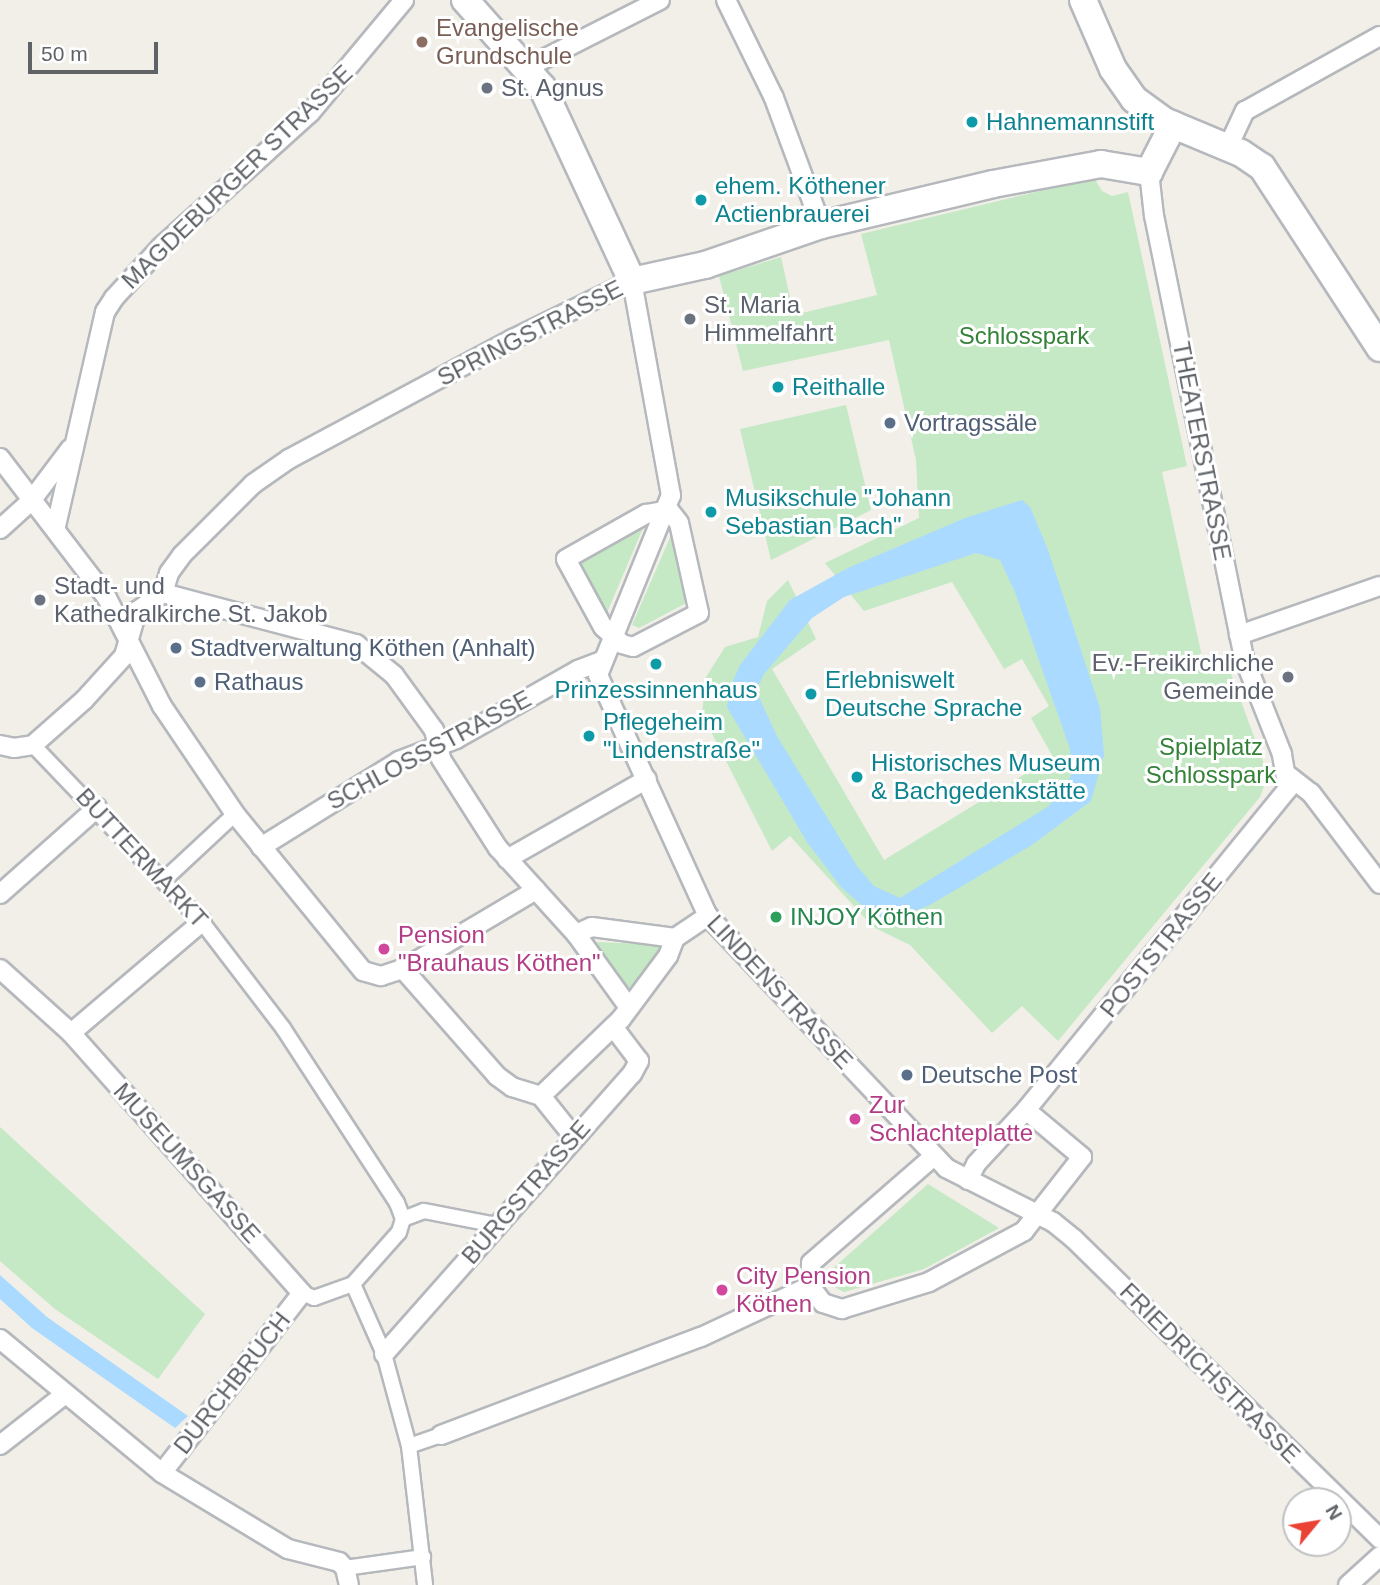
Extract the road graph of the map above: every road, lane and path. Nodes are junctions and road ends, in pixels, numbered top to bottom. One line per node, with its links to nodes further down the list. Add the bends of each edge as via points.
1 (404, 0): 14 (street, MAGDEBURGER STRASSE, via 310,113 162,247 114,298 105,312)
2 (660, 0): 7 (street)
3 (726, 0): 11 (street, via 783,121)
4 (1083, 0): 8 (main road, via 1112,69 1134,99)
5 (475, 4): 7 (main road)
6 (1380, 36): 9 (street, via 1245,111)
7 (528, 67): 12 (main road, via 553,106)
8 (1168, 123): 9 (main road); 10 (main road)
9 (1228, 147): 13 (main road, via 1255,161 1269,175)
10 (1149, 172): 11 (main road, SPRINGSTRASSE, via 1121,165 1082,166); 22 (street, THEATERSTRASSE)
11 (821, 225): 12 (main road, SPRINGSTRASSE, via 705,265)
12 (632, 281): 17 (street, via 667,469); 21 (street, SPRINGSTRASSE, via 289,459 253,484 203,532 169,573)
13 (1380, 348)
14 (72, 446): 16 (street, MAGDEBURGER STRASSE); 18 (street, MAGDEBURGER STRASSE)
15 (0, 458): 16 (street)
16 (31, 501): 18 (street); 19 (street, MAGDEBURGER STRASSE)
17 (669, 510): 23 (street); 23 (street, via 679,523 699,614 633,647); 23 (street, via 646,514 566,559)
18 (56, 526): 24 (street, via 107,598)
19 (0, 529)
20 (1380, 586): 22 (street)
21 (163, 593): 24 (street, SPRINGSTRASSE, via 137,611); 26 (street, via 356,644 406,686)
22 (1239, 635): 29 (street, THEATERSTRASSE, via 1249,677)
23 (613, 637): 25 (street)
24 (129, 639): 28 (street, SPRINGSTRASSE, via 120,662); 32 (street, via 162,706)
25 (602, 661): 26 (street, SCHLOSSSTRASSE, via 456,739); 30 (street, LINDENSTRASSE, via 601,686)
26 (439, 743): 33 (street, SCHLOSSSTRASSE, via 352,788); 34 (street, via 441,759)
27 (0, 745): 28 (street)
28 (33, 745): 31 (street, BUTTERMARKT)
29 (1289, 776): 36 (street, via 1311,793); 49 (street, POSTSTRASSE, via 1288,789 1279,802)
30 (648, 779): 34 (street); 39 (street, LINDENSTRASSE)
31 (97, 808): 35 (street, BUTTERMARKT); 38 (street)
32 (235, 814): 33 (street); 35 (street)
33 (261, 847): 44 (street, via 363,971 381,976)
34 (507, 859): 37 (street)
35 (164, 880): 40 (street, BUTTERMARKT)
36 (1380, 884)
37 (536, 890): 41 (street); 44 (street)
38 (0, 894)
39 (708, 916): 42 (street); 51 (street, LINDENSTRASSE)
40 (202, 922): 47 (street); 54 (street, BUTTERMARKT, via 283,1028 397,1203)
41 (576, 934): 42 (street, via 592,927); 45 (street)
42 (676, 938): 45 (street, via 668,956)
43 (0, 969): 47 (street, MUSEUMSGASSE)
44 (403, 969): 48 (street, via 497,1076 512,1087)
45 (628, 1006): 46 (street)
46 (614, 1028): 48 (street); 50 (street, BURGSTRASSE, via 635,1053 638,1066)
47 (71, 1032): 58 (street, MUSEUMSGASSE)
48 (541, 1096): 50 (street)
49 (1026, 1110): 52 (street, POSTSTRASSE, via 976,1164); 53 (street, via 1082,1157)
50 (574, 1137): 55 (street, BURGSTRASSE)
51 (934, 1156): 52 (street, LINDENSTRASSE); 57 (street, via 819,1253 807,1274)
52 (968, 1180): 53 (street, LINDENSTRASSE)
53 (1035, 1213): 57 (street, via 1021,1233 929,1282 842,1309 823,1303); 66 (street, FRIEDRICHSTRASSE, via 1074,1239)
54 (401, 1225): 55 (street, via 420,1212); 56 (street)
55 (497, 1225): 60 (street, BURGSTRASSE)
56 (353, 1284): 58 (street, via 314,1298); 60 (street)
57 (810, 1286): 62 (street, via 666,1350)
58 (302, 1293): 65 (street, DURCHBRUCH)
59 (0, 1339): 61 (street)
60 (384, 1354): 64 (street)
61 (64, 1395): 63 (street); 65 (street)
62 (440, 1435): 64 (street)
63 (0, 1445)
64 (408, 1446): 68 (street)
65 (162, 1473): 69 (street, via 288,1549 339,1562)
66 (1380, 1539)
67 (1380, 1556): 71 (street)
68 (423, 1557): 69 (street); 70 (street)
69 (347, 1576)
70 (425, 1585)
71 (1348, 1585)

